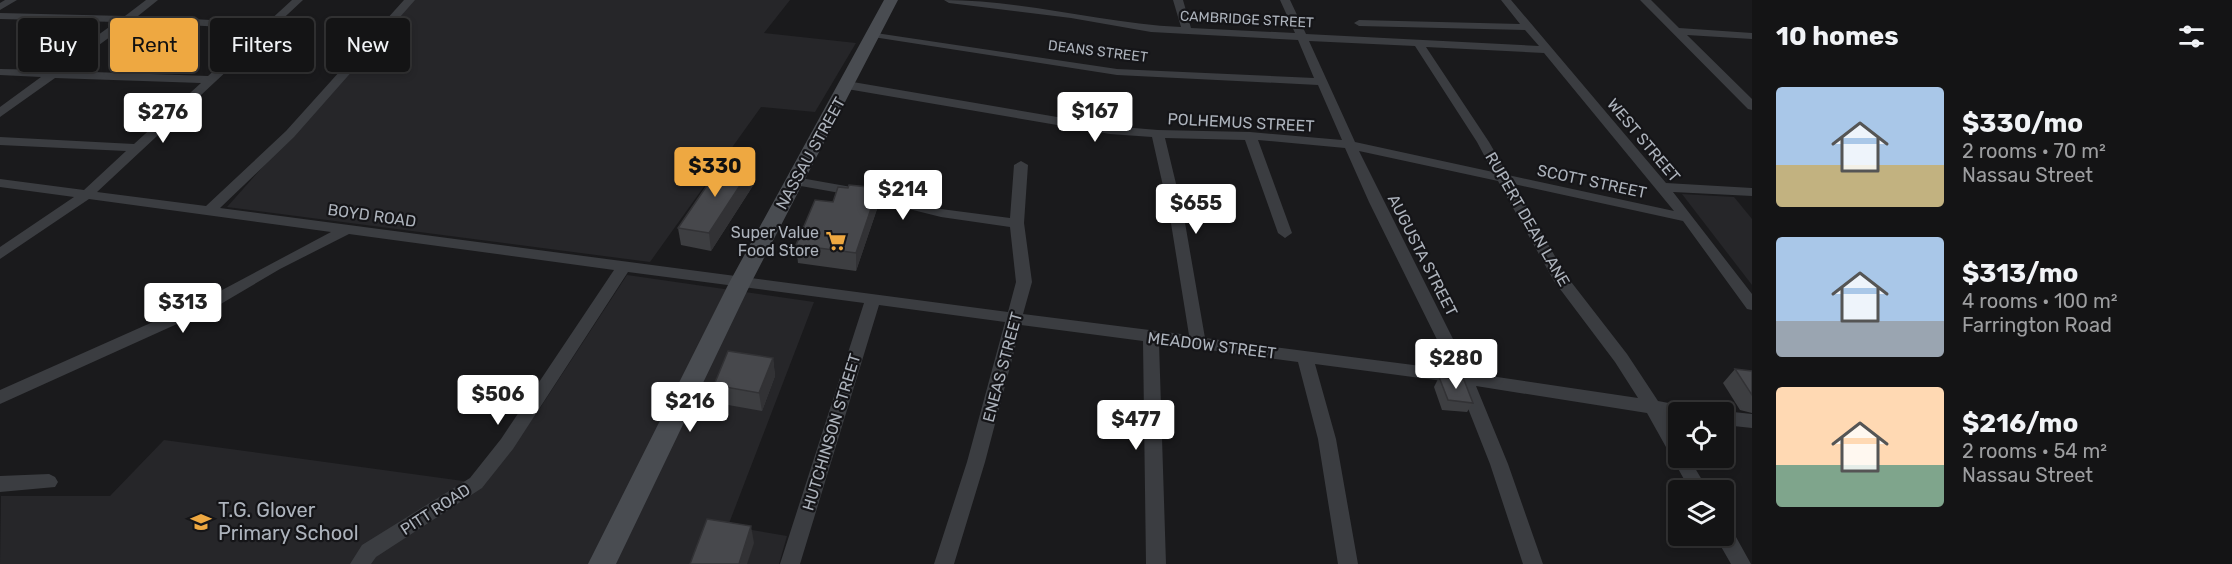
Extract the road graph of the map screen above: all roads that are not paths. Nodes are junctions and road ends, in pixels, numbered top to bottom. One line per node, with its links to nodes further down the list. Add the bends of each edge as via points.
1 (12, 0): 11 (street)
2 (153, 0): 13 (street)
3 (298, 0): 14 (street)
4 (410, 0): 50 (street, via 290,134)
5 (891, 0): 21 (main road, NASSAU STREET)
6 (949, 0): 18 (street, CAMBRIDGE STREET)
7 (1178, 0): 18 (street)
8 (1285, 0): 23 (street, AUGUSTA STREET)
9 (1506, 0): 17 (street, WEST STREET)
10 (1645, 0): 19 (street)
11 (0, 7)
12 (0, 16): 15 (street)
13 (129, 18)
14 (279, 18)
15 (110, 19)
16 (1359, 23): 17 (street)
17 (1527, 27): 25 (street, WEST STREET)
18 (1187, 31): 23 (street, CAMBRIDGE STREET)
19 (1675, 31): 22 (street); 32 (street)
20 (110, 32): 28 (street)
21 (873, 34): 30 (street, DEANS STREET, via 1117,72); 31 (main road, NASSAU STREET)
22 (1752, 36)
23 (1300, 37): 24 (street, CAMBRIDGE STREET); 30 (street, AUGUSTA STREET)
24 (1418, 44): 25 (street, CAMBRIDGE STREET); 42 (street, RUPERT DEAN LANE)
25 (1547, 50): 46 (street, WEST STREET)
26 (0, 72): 28 (street)
27 (219, 72): 29 (street)
28 (51, 75): 29 (street); 35 (street)
29 (210, 80): 40 (street)
30 (1320, 82): 39 (street, AUGUSTA STREET)
31 (847, 85): 36 (street, POLHEMUS STREET, via 1110,130); 43 (main road, NASSAU STREET)
32 (1734, 89): 33 (street); 34 (street)
33 (1752, 90)
34 (1752, 106)
35 (0, 113)
36 (1158, 134): 37 (street, POLHEMUS STREET); 62 (street, via 1177,217)
37 (1250, 136): 39 (street, POLHEMUS STREET); 54 (street)
38 (0, 141): 40 (street)
39 (1350, 145): 42 (street, SCOTT STREET); 64 (street, AUGUSTA STREET)
40 (136, 148): 48 (street)
41 (1021, 165): 52 (street, ENEAS STREET)
42 (1503, 178): 51 (street, SCOTT STREET); 66 (street, RUPERT DEAN LANE, via 1559,277 1622,358)
43 (795, 181): 52 (street, via 941,213); 57 (main road, NASSAU STREET)
44 (0, 183): 45 (street, BOYD ROAD)
45 (18, 186): 48 (street, BOYD ROAD); 49 (street)
46 (1663, 187): 47 (street, SCOTT STREET); 51 (street, WEST STREET)
47 (1752, 192)
48 (86, 195): 50 (street, BOYD ROAD); 55 (street)
49 (0, 197)
50 (209, 211): 53 (street, BOYD ROAD)
51 (1688, 218): 59 (street, WEST STREET)
52 (1017, 223): 60 (street, ENEAS STREET, via 1024,282)
53 (346, 230): 56 (street, BOYD ROAD); 65 (street, via 214,301)
54 (1285, 233)
55 (0, 254)
56 (623, 267): 57 (street, BOYD ROAD); 74 (street, PITT ROAD, via 507,444 476,483 369,551)
57 (740, 283): 58 (street, MEADOW STREET); 75 (main road, NASSAU STREET)
58 (873, 300): 60 (street, MEADOW STREET); 76 (street, HUTCHINSON STREET)
59 (1752, 305)
60 (1016, 319): 61 (street, MEADOW STREET); 77 (street, ENEAS STREET)
61 (1151, 337): 62 (street, MEADOW STREET); 78 (street)
62 (1198, 343): 63 (street, MEADOW STREET)
63 (1305, 357): 64 (street, MEADOW STREET); 79 (street, via 1327,439)
64 (1464, 378): 66 (street, MEADOW STREET); 80 (street, AUGUSTA STREET)
65 (0, 397)
66 (1654, 409): 67 (street, MEADOW STREET); 70 (street, RUPERT DEAN LANE)
67 (1668, 410)
68 (1734, 419): 69 (street)
69 (1752, 421)
70 (1668, 435)
71 (49, 482): 72 (street)
72 (0, 484)
73 (1731, 546): 81 (street)
74 (360, 564)
75 (602, 564)
76 (790, 564)
77 (944, 564)
78 (1156, 564)
79 (1348, 564)
80 (1533, 564)
81 (1741, 564)

